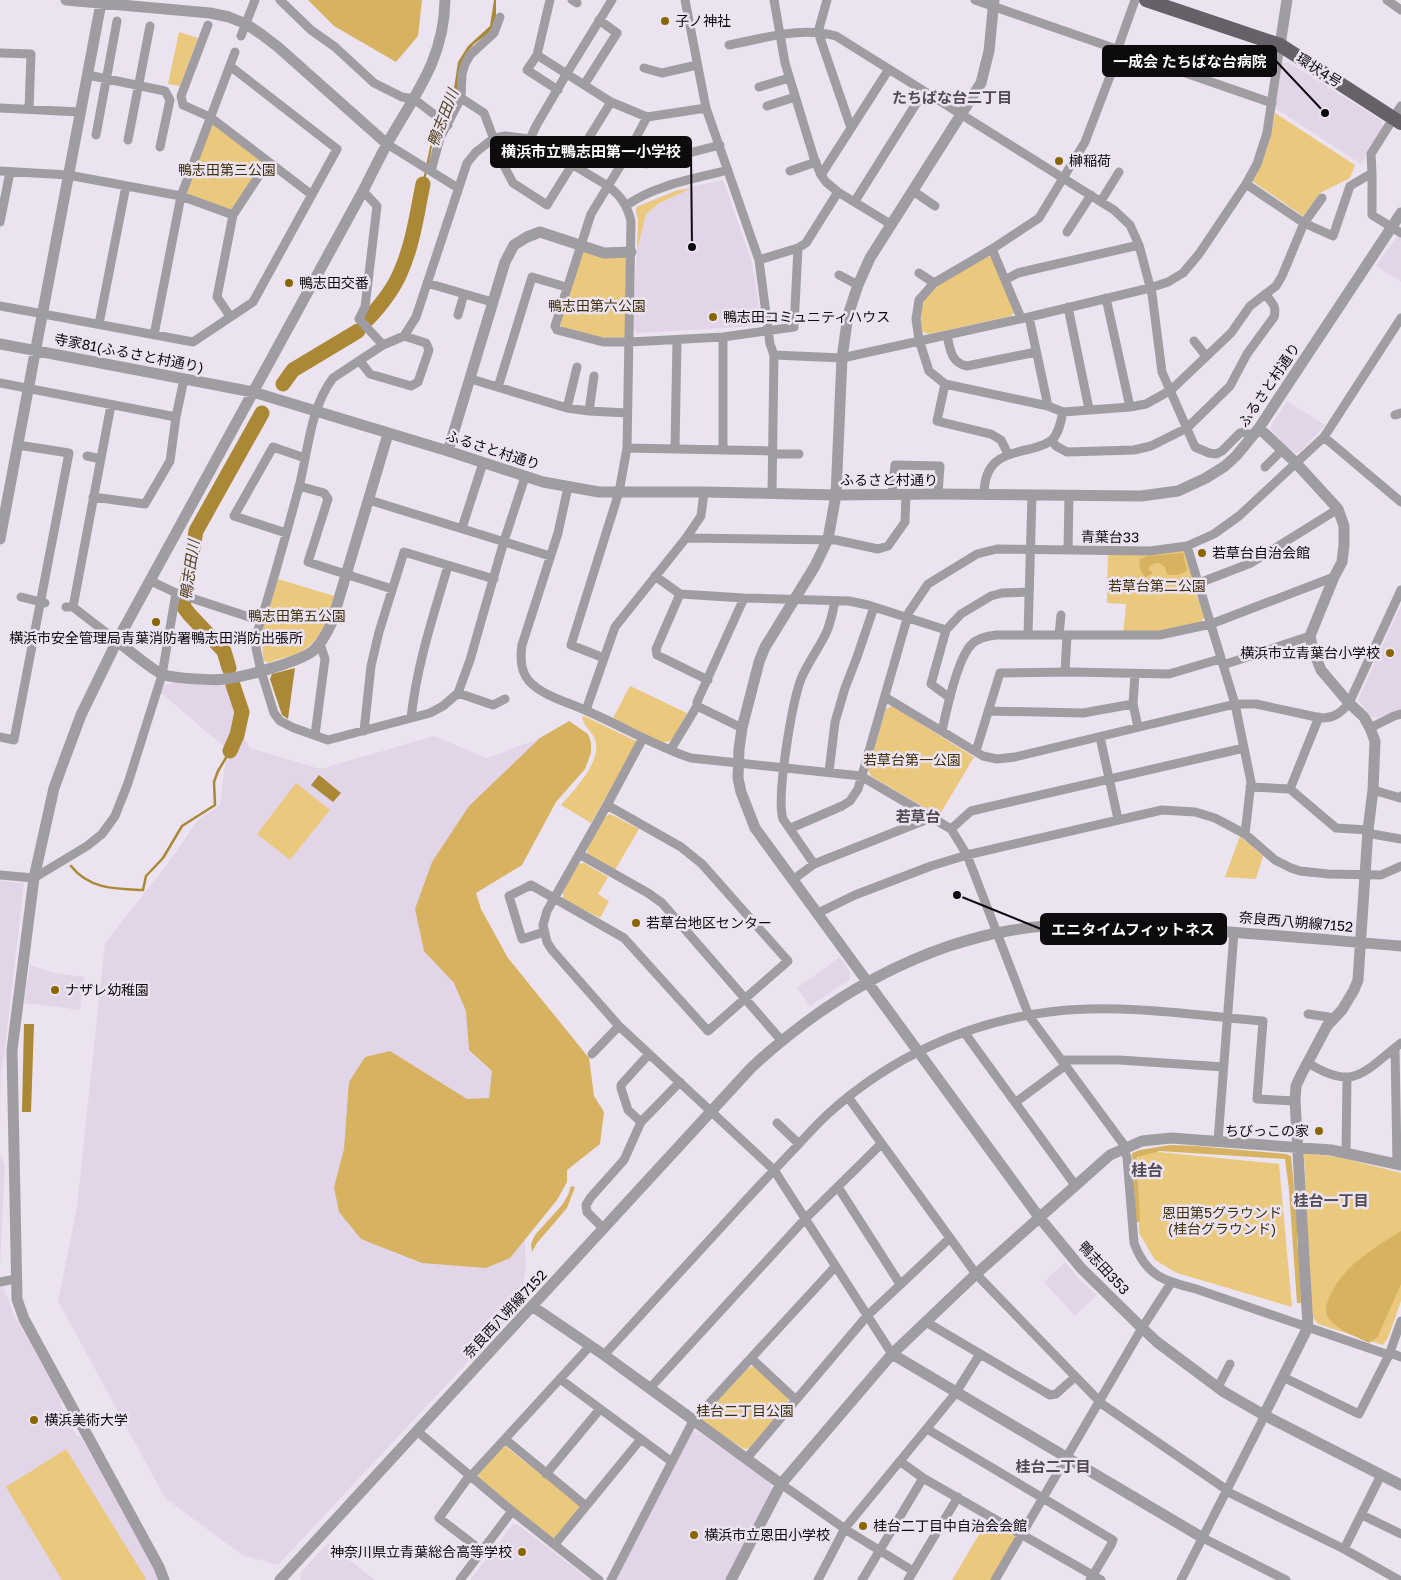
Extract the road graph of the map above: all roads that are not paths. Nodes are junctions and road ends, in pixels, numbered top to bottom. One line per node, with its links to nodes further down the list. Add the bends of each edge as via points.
1 (66, 0): 15 (street)
2 (255, 0): 21 (street)
3 (280, 0): 48 (street, via 374,83 402,97)
4 (445, 0): 48 (street, via 442,36 434,62)
5 (550, 0): 32 (street)
6 (612, 0): 19 (street)
7 (685, 0): 33 (street)
8 (774, 0): 25 (street)
9 (827, 0): 24 (street)
10 (975, 0): 16 (street)
11 (1134, 0): 29 (street)
12 (1146, 0): 28 (main road, 環状4号)
13 (1287, 0): 28 (street)
14 (1387, 0): 17 (street)
15 (101, 3): 21 (street, via 210,13); 38 (street)
16 (994, 3): 29 (street); 57 (street, 鴨志田353, via 989,51 981,83)
17 (1401, 10)
18 (500, 17): 47 (street, via 494,33 465,64)
19 (599, 20): 37 (street); 42 (street, via 617,32)
20 (117, 21): 39 (street)
21 (246, 24): 26 (street); 66 (street, via 278,47)
22 (208, 25): 58 (street, via 181,96 183,105)
23 (150, 26): 41 (street)
24 (818, 32): 25 (street); 36 (street, via 836,36); 61 (street)
25 (780, 35): 27 (street); 40 (street)
26 (240, 36)
27 (729, 45)
28 (1280, 45): 50 (street); 56 (main road, 環状4号)
29 (1120, 50): 50 (street); 81 (street, via 1086,142)
30 (235, 52): 34 (street)
31 (0, 53): 54 (street, via 32,54)
32 (537, 55): 37 (street); 44 (street, via 527,70)
33 (697, 64): 35 (street, via 662,73); 53 (street)
34 (230, 66): 58 (street); 89 (street, via 337,149)
35 (643, 68)
36 (889, 69): 45 (street); 61 (street)
37 (567, 73): 42 (street); 44 (street)
38 (88, 75): 39 (street); 55 (street)
39 (106, 78): 41 (street); 62 (street)
40 (789, 78): 43 (street); 46 (street)
41 (139, 84): 65 (street); 68 (street, via 165,90 170,100)
42 (584, 85): 49 (street)
43 (760, 87)
44 (558, 90): 64 (street)
45 (924, 91): 57 (street); 94 (street)
46 (795, 97): 51 (street); 71 (street)
47 (461, 98): 60 (street); 63 (street, via 484,113)
48 (414, 99): 60 (street); 66 (street)
49 (611, 102): 59 (street); 72 (street)
50 (1272, 102): 82 (street, via 1267,133 1257,164)
51 (767, 106)
52 (0, 108): 54 (street)
53 (706, 108): 59 (street); 67 (street)
54 (29, 109): 55 (street)
55 (80, 112): 79 (street)
56 (1399, 112): 78 (street, via 1371,154)
57 (961, 115): 81 (street); 87 (street, 鴨志田353)
58 (210, 117): 70 (street); 91 (street)
59 (647, 117): 69 (street)
60 (444, 122): 74 (street)
61 (851, 128): 80 (street)
62 (96, 135)
63 (494, 138): 64 (street); 72 (street, via 513,184 547,205); 85 (street, via 467,163)
64 (530, 139): 72 (street)
65 (128, 140)
66 (387, 144): 74 (street); 86 (street)
67 (720, 145): 69 (street, via 646,164); 73 (street)
68 (160, 147)
69 (627, 155): 84 (street)
70 (268, 162): 89 (street); 98 (street)
71 (816, 162): 75 (street); 80 (street)
72 (573, 165): 84 (street)
73 (728, 170): 95 (street, via 673,184); 109 (street)
74 (431, 171): 85 (street)
75 (790, 171)
76 (5, 172): 79 (street); 99 (street)
77 (1118, 172): 93 (street)
78 (1372, 173): 100 (street, via 1350,186 1332,236); 102 (street, via 1372,215)
79 (68, 175): 83 (street); 124 (street)
80 (822, 175): 88 (street)
81 (1064, 178): 90 (street); 107 (street, via 1038,218)
82 (1246, 184): 100 (street); 117 (street, via 1183,273)
83 (126, 186): 91 (street); 129 (street)
84 (608, 186): 95 (street); 104 (street, via 591,214)
85 (458, 188): 113 (street)
86 (363, 191): 140 (street, via 377,206 365,307 359,319); 156 (street)
87 (913, 191): 96 (street); 101 (street, 鴨志田353)
88 (838, 192): 94 (street); 106 (street, via 806,243)
89 (312, 195): 126 (street, via 253,302)
90 (1091, 195): 93 (street); 103 (street)
91 (181, 196): 98 (street); 131 (street)
92 (1322, 198): 100 (street)
93 (1101, 201): 105 (street, via 1130,225)
94 (854, 202): 101 (street)
95 (626, 205): 108 (street, via 632,221)
96 (935, 206)
97 (1401, 213): 102 (street, ふるさと村通り)
98 (233, 215): 126 (street, via 217,297)
99 (0, 222)
100 (1304, 223): 119 (street, via 1282,276 1276,286)
101 (892, 225): 115 (street, 鴨志田353, via 870,258)
102 (1396, 230): 168 (street, ふるさと村通り)
103 (1066, 232)
104 (580, 245): 108 (street, via 604,253); 116 (street); 121 (street, via 540,232 514,245)
105 (1140, 245): 112 (street, via 1018,273); 117 (street)
106 (798, 248): 109 (street); 130 (street, via 794,328)
107 (992, 249): 112 (street); 114 (street)
108 (631, 252): 138 (street)
109 (759, 260): 130 (street)
110 (919, 273): 114 (street)
111 (839, 275): 115 (street)
112 (1005, 280): 127 (street)
113 (427, 283): 118 (street); 133 (street, via 416,317)
114 (934, 283): 136 (street, via 919,300 916,319)
115 (858, 285): 145 (street, 鴨志田353, via 848,315)
116 (566, 287): 138 (street, via 555,326 557,330 603,342); 153 (street, via 532,277)
117 (1150, 288): 120 (street); 155 (street, via 1162,372)
118 (464, 294): 121 (street); 125 (street)
119 (1265, 294): 144 (street, via 1250,306 1231,334); 167 (street, via 1275,306 1274,317 1247,354 1230,386)
120 (1106, 298): 123 (street); 160 (street)
121 (492, 302): 150 (street)
122 (0, 306): 124 (street)
123 (1068, 307): 127 (street); 161 (street)
124 (42, 313): 129 (street); 141 (street)
125 (458, 315)
126 (230, 316): 131 (street, via 193,342)
127 (1025, 318): 132 (street); 142 (street)
128 (1401, 318): 170 (street, 青葉台33, via 1358,390)
129 (99, 324): 131 (street)
130 (770, 331): 134 (street); 143 (street)
131 (154, 335)
132 (946, 335): 136 (street); 142 (street, via 952,357 967,366)
133 (404, 336): 140 (street); 146 (street, via 426,343 429,350 418,382 411,386 370,374)
134 (723, 337): 135 (street); 175 (street)
135 (677, 340): 138 (street); 174 (street)
136 (919, 340): 145 (street); 152 (street, via 929,371)
137 (1194, 341): 144 (street)
138 (630, 342): 165 (street)
139 (0, 344): 141 (street, 寺家81(ふるさと村通り))
140 (383, 345): 146 (street)
141 (36, 351): 149 (street, 寺家81(ふるさと村通り)); 154 (street)
142 (1036, 352): 158 (street)
143 (774, 355): 145 (street); 178 (street)
144 (1206, 356): 155 (street)
145 (842, 358): 196 (street, 鴨志田353)
146 (360, 361): 162 (street, via 333,378)
147 (577, 367): 159 (street)
148 (594, 376): 163 (street)
149 (184, 379): 156 (street, 寺家81(ふるさと村通り)); 166 (street)
150 (471, 379): 153 (street); 177 (street)
151 (0, 383): 154 (street)
152 (945, 384): 158 (street); 180 (street, via 937,422 991,434 1001,440)
153 (496, 386): 159 (street)
154 (30, 388): 157 (street); 172 (street)
155 (1171, 390): 160 (street, via 1146,404); 167 (street)
156 (253, 392): 162 (street, ふるさと村通り); 220 (street)
157 (111, 405): 166 (street); 183 (street)
158 (1048, 406): 164 (street)
159 (567, 408): 163 (street)
160 (1130, 408): 161 (street)
161 (1090, 409): 164 (street)
162 (317, 411): 169 (street, ふるさと村通り); 182 (street)
163 (589, 411): 165 (street)
164 (1063, 412): 171 (street)
165 (627, 413): 173 (street)
166 (176, 417): 200 (street, via 170,460 146,504)
167 (1187, 428): 168 (street, via 1195,447 1216,454 1240,433); 171 (street, via 1151,446 1134,450 1066,452)
168 (1256, 432): 176 (street); 199 (street, ふるさと村通り, via 1225,466 1178,491 1141,496)
169 (388, 434): 177 (street, ふるさと村通り); 201 (street)
170 (1324, 436): 184 (street, 青葉台33); 202 (street)
171 (1052, 440): 180 (street)
172 (18, 445): 204 (street); 231 (street, via 72,453)
173 (627, 448): 174 (street); 190 (street)
174 (675, 448): 175 (street)
175 (723, 450): 178 (street)
176 (1282, 450): 184 (street); 186 (street)
177 (448, 451): 185 (street, ふるさと村通り)
178 (772, 452): 179 (street); 192 (street)
179 (799, 454)
180 (1008, 454): 197 (street, via 989,470)
181 (87, 456): 183 (street)
182 (305, 458): 188 (street); 206 (street, via 273,447 234,516)
183 (101, 459): 200 (street)
184 (1295, 462): 203 (street); 211 (street, 青葉台33, via 1228,525)
185 (483, 463): 187 (street, ふるさと村通り); 205 (street)
186 (1264, 467)
187 (526, 477): 189 (street, ふるさと村通り); 210 (street)
188 (299, 486): 206 (street); 216 (street, via 324,493 328,499 308,562)
189 (568, 487): 190 (street, ふるさと村通り); 214 (street)
190 (619, 492): 191 (street, ふるさと村通り); 243 (street, via 571,645)
191 (704, 492): 192 (street, ふるさと村通り); 207 (street, via 701,516)
192 (772, 493): 196 (street, ふるさと村通り)
193 (892, 494): 194 (street, ふるさと村通り); 195 (street, via 895,465 940,466); 196 (street, ふるさと村通り)
194 (906, 494): 195 (street, ふるさと村通り); 209 (street, via 905,522 888,546 878,549)
195 (938, 494): 197 (street, ふるさと村通り)
196 (836, 495): 209 (street, 鴨志田353)
197 (984, 495): 198 (street, ふるさと村通り)
198 (1032, 496): 199 (street, ふるさと村通り); 212 (street)
199 (1069, 496): 213 (street)
200 (93, 497): 241 (street, via 69,607)
201 (369, 500): 205 (street); 216 (street)
202 (1401, 502)
203 (1338, 509): 218 (street, via 1344,526 1344,544 1342,562); 221 (street, via 1251,563)
204 (1, 524): 208 (street)
205 (462, 528): 210 (street)
206 (286, 533): 235 (street)
207 (686, 538): 209 (street); 217 (street)
208 (0, 539)
209 (828, 540): 229 (street, 鴨志田353)
210 (504, 542): 214 (street); 219 (street)
211 (1187, 546): 213 (street, 青葉台33, via 1150,551); 221 (street)
212 (1030, 550): 213 (street, 青葉台33); 224 (street); 234 (street, 青葉台33, via 997,549 977,554 928,584)
213 (1068, 550)
214 (550, 556): 258 (street, via 522,645 522,668 536,688)
215 (448, 566): 219 (street); 222 (street, via 404,552); 262 (street, via 420,662)
216 (346, 575): 222 (street); 242 (street, via 332,622)
217 (655, 576): 225 (street); 243 (street, via 615,627)
218 (1334, 577): 236 (street); 240 (street)
219 (494, 579): 250 (street)
220 (151, 581): 226 (street); 241 (street)
221 (1199, 583): 236 (street)
222 (392, 589): 266 (street, via 371,666)
223 (1401, 590): 254 (street)
224 (1029, 592): 237 (street, via 991,596 961,614); 238 (street)
225 (680, 594): 228 (street); 249 (street, via 656,648 657,655)
226 (182, 595): 235 (street); 248 (street)
227 (21, 597): 231 (street)
228 (744, 598): 229 (street); 249 (street)
229 (794, 598): 230 (street); 264 (street, 鴨志田353, via 758,662)
230 (835, 601): 232 (street); 276 (street, via 827,631 802,678 792,712)
231 (44, 602): 269 (street, via 14,740)
232 (874, 607): 234 (street); 277 (street, via 835,722)
233 (1061, 615): 239 (street)
234 (908, 617): 237 (street); 251 (street, 青葉台33)
235 (261, 621): 245 (street, via 256,648)
236 (1211, 624): 239 (street, via 1156,636); 244 (street)
237 (946, 630): 252 (street, via 931,684)
238 (1028, 634): 239 (street); 252 (street, via 996,634 982,637 972,644 964,656)
239 (1063, 635): 246 (street)
240 (1310, 636): 244 (street); 254 (street, via 1321,670)
241 (117, 641): 248 (street); 298 (street, via 81,715 62,765)
242 (320, 644): 245 (street, via 304,656); 268 (street, via 325,659)
243 (604, 658): 258 (street)
244 (1222, 662): 247 (street, via 1168,674); 256 (street)
245 (261, 671): 248 (street, via 225,680); 268 (street, via 274,713 280,721)
246 (1065, 672): 247 (street); 259 (street, via 1000,673)
247 (1135, 674): 255 (street)
248 (162, 675): 298 (street, via 115,816 102,834 87,846)
249 (708, 680): 257 (street)
250 (458, 693): 253 (street, via 493,705); 262 (street, via 437,710)
251 (885, 697): 267 (street); 278 (street, 青葉台33)
252 (950, 698): 267 (street)
253 (505, 699)
254 (1349, 703): 261 (street, via 1336,715); 265 (street)
255 (1133, 704): 259 (street, via 1083,713); 263 (street)
256 (1235, 704): 261 (street, via 1256,704); 263 (street); 272 (street)
257 (697, 706): 264 (street); 273 (street)
258 (586, 710): 271 (street)
259 (988, 712): 274 (street)
260 (1401, 714): 265 (street)
261 (1319, 717): 281 (street)
262 (411, 718): 266 (street)
263 (1138, 727): 270 (street)
264 (742, 728): 275 (street, 鴨志田353)
265 (1370, 728): 282 (street, via 1375,741)
266 (364, 731): 268 (street, via 328,740)
267 (942, 731): 274 (street)
268 (315, 735)
269 (0, 737)
270 (1100, 737): 274 (street, via 1015,757 996,759); 279 (street)
271 (643, 738): 273 (street); 284 (street)
272 (1244, 748): 279 (street); 280 (street)
273 (671, 749): 275 (street, via 691,758)
274 (976, 751)
275 (738, 763): 276 (street); 299 (street, 鴨志田353, via 741,792 755,828)
276 (784, 768): 277 (street); 287 (street, via 781,811)
277 (829, 772): 278 (street)
278 (861, 776): 285 (street); 287 (street, 青葉台33, via 858,790 850,801)
279 (1109, 778): 286 (street); 288 (street, via 971,810)
280 (1250, 787): 281 (street); 290 (street)
281 (1290, 789): 289 (street, via 1336,828)
282 (1373, 790): 283 (street); 289 (street)
283 (1401, 796)
284 (607, 805): 292 (street); 308 (street, via 681,847 702,864 788,961)
285 (933, 818): 288 (street); 294 (street)
286 (1118, 819): 290 (street, via 1162,810 1196,812); 293 (street)
287 (791, 828): 294 (street)
288 (951, 829): 293 (street)
289 (1368, 830): 291 (street, via 1372,834); 297 (street)
290 (1245, 834): 297 (street, via 1275,860 1291,868)
291 (1401, 839)
292 (579, 854): 300 (street); 308 (street, via 662,903)
293 (967, 855): 301 (street, via 891,880); 304 (street)
294 (814, 864): 299 (street)
295 (1401, 866): 297 (street, via 1381,876)
296 (0, 875): 298 (street)
297 (1365, 876): 305 (street)
298 (34, 878): 347 (street, via 12,1050)
299 (794, 879): 301 (street, 鴨志田353)
300 (555, 898): 302 (street, via 547,911); 302 (street, via 531,885 509,896 522,939); 308 (street, via 624,938 708,1031)
301 (818, 913): 307 (street, 鴨志田353)
302 (544, 932): 313 (street, via 552,950)
303 (1234, 932): 304 (street, 奈良西八朔線7152, via 1089,924); 305 (street, 奈良西八朔線7152); 311 (street)
304 (996, 933): 307 (street, 奈良西八朔線7152, via 931,952); 310 (street)
305 (1360, 943): 306 (street, 奈良西八朔線7152); 312 (street, via 1358,980)
306 (1401, 946)
307 (867, 981): 315 (street, 奈良西八朔線7152); 317 (street, 鴨志田353 / 鴨志田353)
308 (746, 999): 315 (street)
309 (1308, 1014): 312 (street)
310 (1029, 1016): 311 (street, via 1056,1011 1120,1009); 314 (street); 320 (street)
311 (1228, 1018): 322 (street); 326 (street, via 1263,1021 1257,1098)
312 (1335, 1018): 321 (street, via 1327,1026)
313 (619, 1026): 318 (street); 319 (street)
314 (964, 1032): 317 (street); 327 (street)
315 (781, 1040): 328 (street, 奈良西八朔線7152)
316 (1398, 1046): 323 (street, via 1363,1072); 337 (street)
317 (918, 1051): 325 (street); 341 (street, 鴨志田353 / 鴨志田353)
318 (592, 1054)
319 (649, 1054): 324 (street); 329 (street, via 621,1085 628,1110)
320 (1064, 1062): 322 (street, via 1119,1060); 327 (street); 335 (street, via 1124,1145)
321 (1308, 1063): 323 (street, via 1326,1074); 326 (street, via 1296,1086)
322 (1224, 1068): 331 (street)
323 (1347, 1079): 336 (street)
324 (680, 1082): 328 (street); 329 (street)
325 (848, 1097): 332 (street); 333 (street)
326 (1295, 1101): 334 (street)
327 (1016, 1102): 339 (street)
328 (710, 1112): 338 (street); 343 (street, 奈良西八朔線7152)
329 (641, 1122): 343 (street, via 624,1160 586,1206 587,1212)
330 (777, 1122): 332 (street)
331 (1218, 1141): 334 (street); 335 (street, via 1171,1138 1142,1141)
332 (799, 1144): 338 (street)
333 (881, 1144): 340 (street); 344 (street)
334 (1298, 1147): 336 (street); 355 (street)
335 (1122, 1149): 339 (street, via 1110,1155); 349 (street, via 1127,1157 1134,1243 1149,1270)
336 (1346, 1152): 337 (street)
337 (1399, 1164)
338 (774, 1170): 342 (street); 360 (street)
339 (1076, 1185): 341 (street)
340 (838, 1187): 342 (street); 350 (street)
341 (1039, 1218): 346 (street); 356 (street, 鴨志田353 / 鴨志田353, via 1081,1268)
342 (805, 1219): 345 (street); 369 (street)
343 (604, 1229): 351 (street, 奈良西八朔線7152)
344 (950, 1238): 346 (street); 350 (street)
345 (835, 1267): 352 (street); 363 (street)
346 (976, 1274): 354 (street); 365 (street)
347 (15, 1280): 348 (street); 406 (street, via 16,1299 24,1319)
348 (0, 1282)
349 (1171, 1283): 355 (street); 356 (street)
350 (900, 1284): 352 (street)
351 (532, 1306): 357 (street); 377 (street, 奈良西八朔線7152)
352 (867, 1316): 358 (street); 371 (street)
353 (1401, 1321): 361 (street)
354 (926, 1322): 358 (street); 359 (street)
355 (1308, 1327): 361 (street); 366 (street)
356 (1142, 1328): 368 (street, 鴨志田353 / 鴨志田353); 372 (street)
357 (590, 1346): 360 (street); 367 (street)
358 (892, 1354): 370 (street); 388 (street)
359 (980, 1354): 365 (street, via 1050,1394 1056,1394); 370 (street)
360 (604, 1355): 369 (street)
361 (1389, 1355): 362 (street); 366 (street, via 1359,1414)
362 (1401, 1357)
363 (751, 1358): 371 (street); 375 (street)
364 (1230, 1364): 368 (street)
365 (1075, 1376): 372 (street)
366 (1283, 1377): 374 (street)
367 (560, 1379): 373 (street); 378 (street)
368 (1218, 1387): 374 (street, 鴨志田353 / 鴨志田353)
369 (650, 1388): 375 (street)
370 (956, 1393): 376 (street); 380 (street)
371 (796, 1400): 381 (street)
372 (1100, 1402): 380 (street); 390 (street)
373 (600, 1409): 379 (street); 384 (street)
374 (1264, 1415): 385 (street, 鴨志田353 / 鴨志田353); 390 (street)
375 (693, 1421): 381 (street); 382 (street)
376 (928, 1429): 383 (street); 392 (street)
377 (417, 1430): 386 (street); 407 (street, 奈良西八朔線7152)
378 (505, 1439): 384 (street); 386 (street)
379 (641, 1439): 382 (street); 393 (street)
380 (1067, 1459): 392 (street); 399 (street)
381 (746, 1460): 388 (street)
382 (672, 1462): 410 (street)
383 (901, 1462): 387 (street); 396 (street)
384 (546, 1474): 393 (street)
385 (1381, 1475): 389 (street, 鴨志田353 / 鴨志田353); 395 (street)
386 (470, 1476): 394 (street); 402 (street, via 439,1518)
387 (923, 1478): 391 (street); 403 (street)
388 (781, 1484): 396 (street); 411 (street)
389 (1401, 1485)
390 (1227, 1490): 399 (street); 401 (street)
391 (958, 1497): 397 (street); 404 (street)
392 (1043, 1498): 397 (street); 405 (street, via 1112,1540)
393 (586, 1506): 400 (street)
394 (512, 1511): 400 (street); 402 (street)
395 (1362, 1515): 398 (street); 401 (street)
396 (845, 1528): 403 (street); 412 (street)
397 (1022, 1534): 405 (street); 415 (street)
398 (1401, 1534)
399 (1203, 1538): 416 (street); 417 (street)
400 (555, 1544): 409 (street)
401 (1344, 1549): 418 (street)
402 (482, 1551): 408 (street)
403 (880, 1551): 404 (street); 413 (street)
404 (913, 1571): 414 (street)
405 (1095, 1578)
406 (164, 1580)
407 (281, 1580)
408 (460, 1580)
409 (599, 1580)
410 (611, 1580)
411 (731, 1580)
412 (818, 1580)
413 (862, 1580)
414 (908, 1580)
415 (995, 1580)
416 (1182, 1580)
417 (1286, 1580)
418 (1399, 1580)

